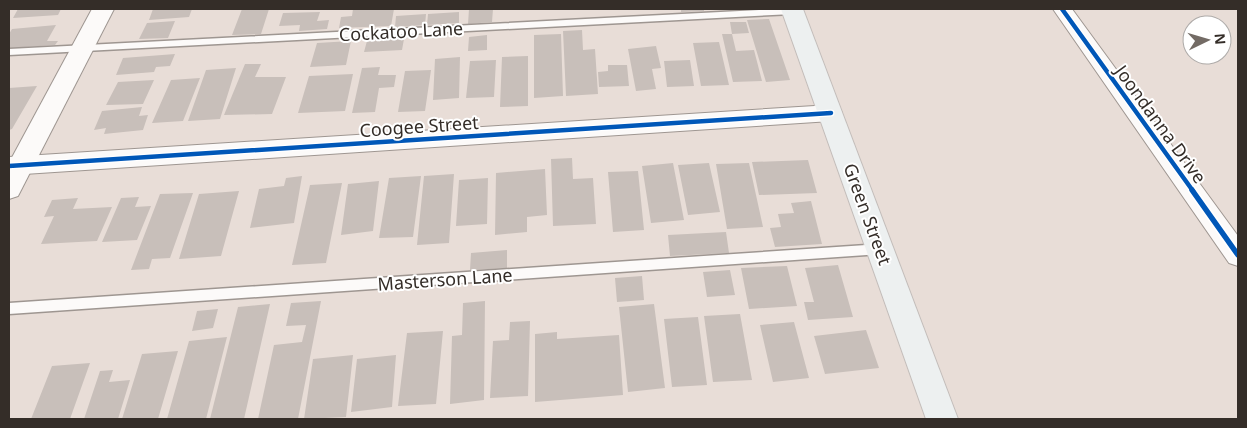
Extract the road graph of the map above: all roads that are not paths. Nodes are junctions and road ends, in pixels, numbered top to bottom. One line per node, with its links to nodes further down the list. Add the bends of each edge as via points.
1 (103, 9): 4 (street)
2 (1062, 9): 10 (street, Joondanna Drive)
3 (793, 10): 4 (lane, Cockatoo Lane); 6 (main road, Green Street)
4 (82, 48): 5 (lane, Cockatoo Lane); 7 (street)
5 (9, 52)
6 (831, 113): 7 (street, Coogee Street); 9 (main road, Green Street)
7 (15, 166): 8 (street)
8 (9, 188)
9 (881, 250): 11 (lane, Masterson Lane); 12 (main road, Green Street)
10 (1238, 255)
11 (9, 309)
12 (942, 419)

